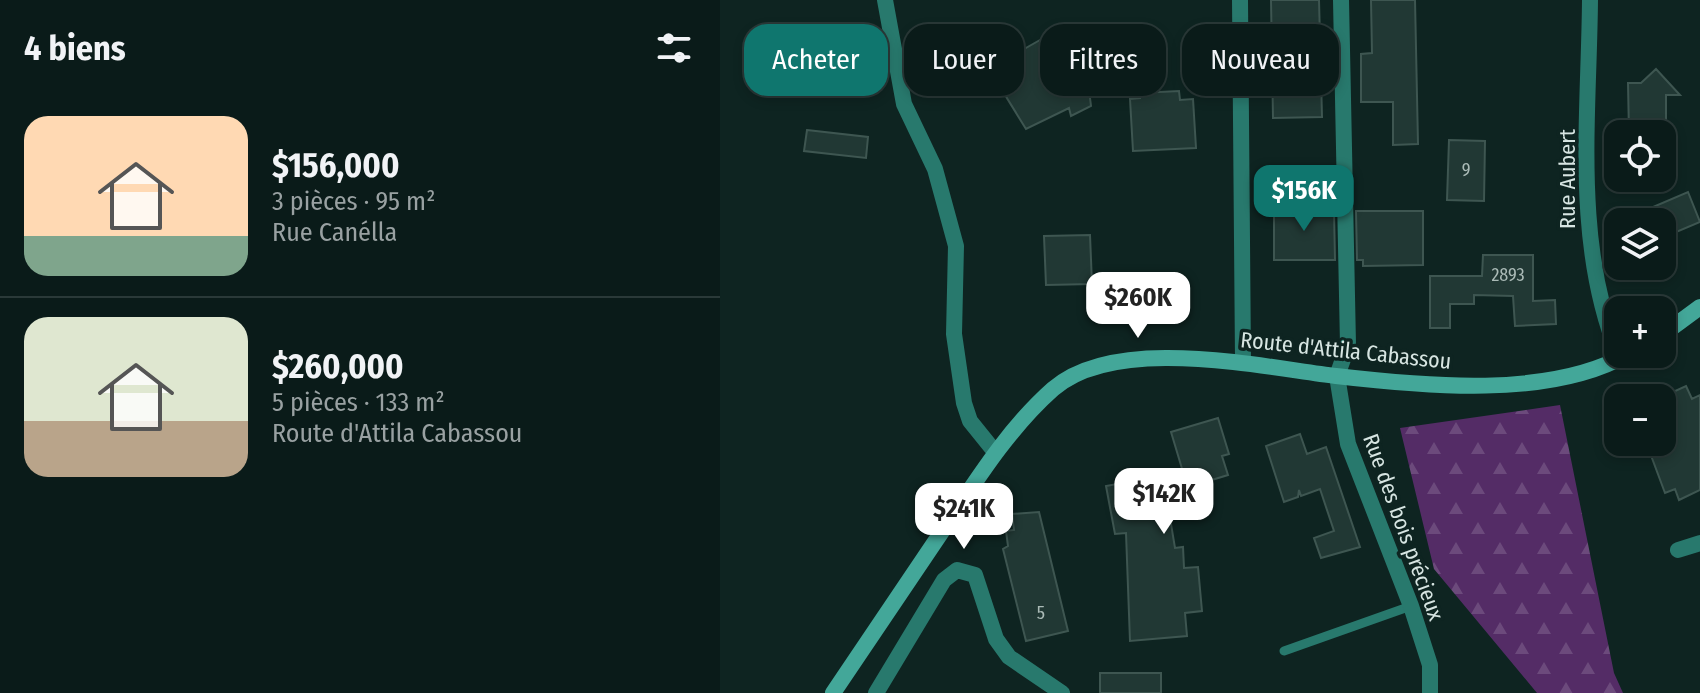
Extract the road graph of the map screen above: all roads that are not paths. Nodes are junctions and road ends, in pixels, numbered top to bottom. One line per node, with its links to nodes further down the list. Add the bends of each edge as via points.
1 (885, 0): 11 (street, via 904,104 935,169 956,246 954,334 964,403 970,421)
2 (1240, 0): 8 (street)
3 (1341, 0): 10 (street, via 1348,345)
4 (1590, 0): 5 (street, Rue Aubert, via 1588,227)
5 (1604, 307)
6 (1700, 307): 7 (main road)
7 (1676, 325)
8 (1243, 361): 10 (main road, Route d'Attila Cabassou); 11 (main road, Route d'Attila Cabassou, via 1143,360 1086,371 1054,388)
9 (1604, 364): 10 (main road, Route d'Attila Cabassou, via 1523,383)
10 (1337, 376): 14 (street, Rue des bois précieux, via 1348,444)
11 (995, 452): 16 (main road, Route d'Attila Cabassou)
12 (1700, 543): 13 (street)
13 (1678, 550)
14 (1411, 606): 15 (lane); 19 (street, Rue des bois précieux, via 1430,665)
15 (1284, 651)
16 (833, 693)
17 (876, 693): 18 (street, via 944,580 957,570 975,575 996,639 1009,657)
18 (1062, 693)
19 (1430, 693)

